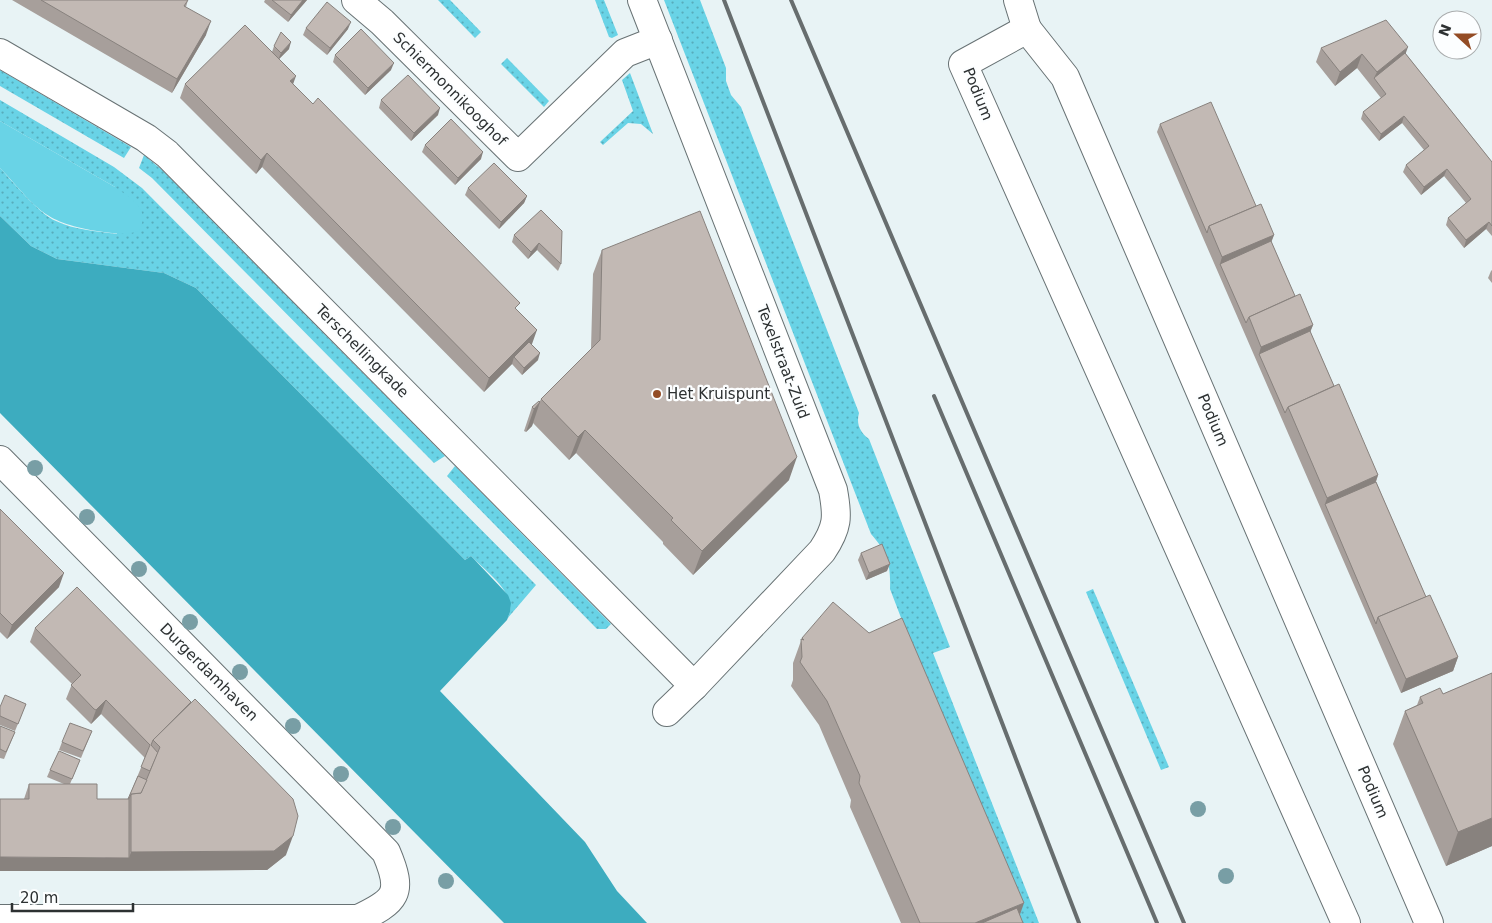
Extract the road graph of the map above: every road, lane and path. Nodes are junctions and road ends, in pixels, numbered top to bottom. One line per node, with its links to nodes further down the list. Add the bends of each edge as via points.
1 (356, 0): 5 (street, Schiermonnikooghof, via 518,157 624,53)
2 (642, 0): 5 (street, Texelstraat-Zuid)
3 (1018, 0): 4 (street)
4 (1028, 29): 11 (street, Podium, via 963,64); 12 (street, Podium, via 1065,77)
5 (658, 40): 8 (street, Texelstraat-Zuid, via 833,490 836,508 836,525 822,550)
6 (0, 54): 8 (street, Terschellingkade, via 146,138 167,154)
7 (0, 460): 10 (street, Durgerdamhaven, via 386,852 396,882 394,895 386,904 358,919)
8 (694, 686): 9 (street, Texelstraat-Zuid)
9 (667, 712)
10 (0, 919)
11 (1346, 923)
12 (1429, 923)

